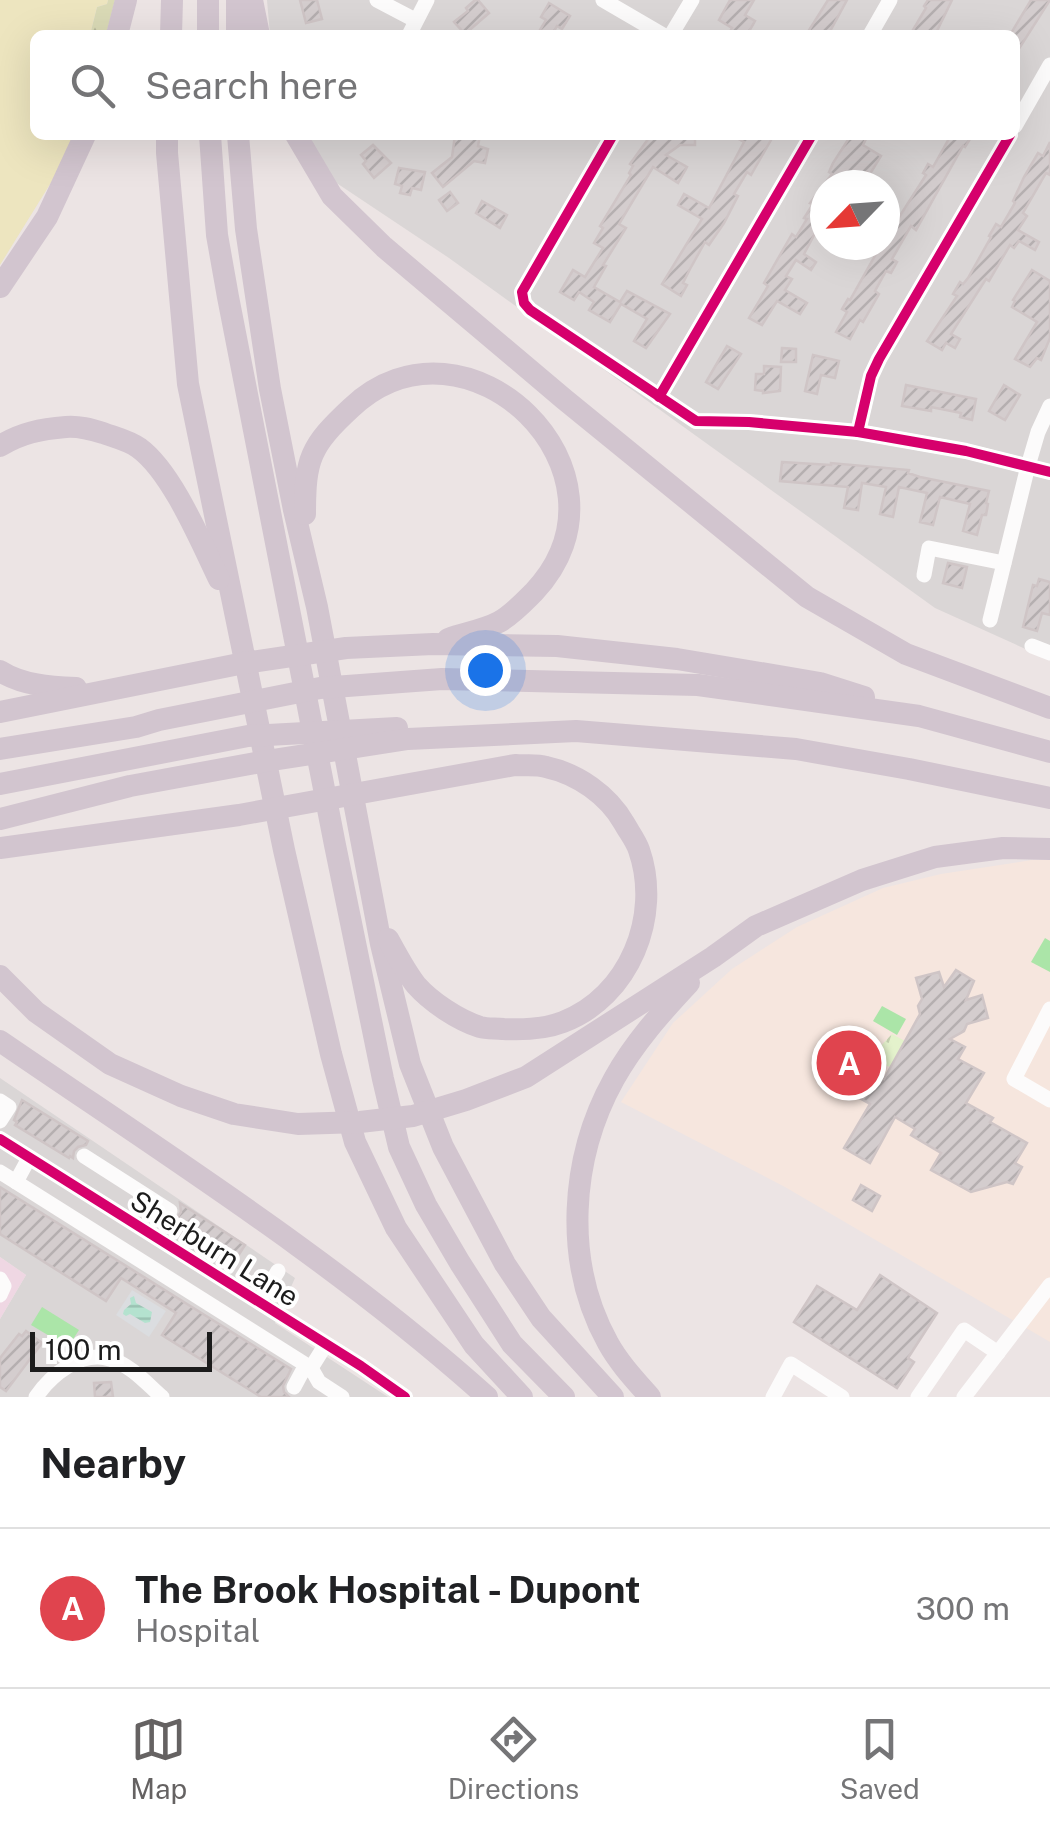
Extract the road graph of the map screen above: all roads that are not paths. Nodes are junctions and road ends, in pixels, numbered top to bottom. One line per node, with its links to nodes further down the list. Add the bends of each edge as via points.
1 (126, 0): 12 (highway)
2 (172, 0): 13 (highway)
3 (208, 0): 14 (highway)
4 (238, 0): 15 (highway)
5 (252, 0): 16 (highway)
6 (377, 0): 11 (street)
7 (427, 0): 11 (street)
8 (603, 0): 17 (street)
9 (692, 0): 18 (street)
10 (890, 0): 19 (street)
11 (412, 27)
12 (118, 30)
13 (171, 30)
14 (208, 30)
15 (237, 30)
16 (259, 30)
17 (655, 30)
18 (674, 30)
19 (873, 30)
20 (1050, 66): 21 (street)
21 (1020, 117)
22 (83, 140): 30 (highway, via 46,217)
23 (168, 140): 40 (highway, via 188,384)
24 (210, 140): 88 (highway, via 222,266 400,1147 480,1296 512,1344)
25 (238, 140): 37 (highway, via 270,389)
26 (299, 140): 47 (highway, via 332,196 384,247 807,598 906,654)
27 (610, 140): 31 (street, via 522,298 530,310)
28 (809, 140): 31 (street)
29 (1007, 140): 33 (street, via 879,359)
30 (0, 287)
31 (659, 396): 33 (street, via 696,421)
32 (1050, 406): 35 (street)
33 (858, 432): 35 (street)
34 (0, 446): 40 (highway, via 44,428 78,426 139,447 184,506)
35 (1028, 466): 36 (street); 38 (street)
36 (1050, 472)
37 (305, 548): 42 (highway, via 310,459 328,429 358,401 389,382 419,375 457,375 511,399 555,448 567,482 563,549 548,577 499,622); 57 (highway)
38 (1004, 563): 39 (street, via 929,548); 41 (street)
39 (924, 575)
40 (235, 612): 87 (highway, via 355,1142 396,1228 474,1345)
41 (990, 620)
42 (433, 644): 46 (highway, via 346,648); 49 (highway, via 556,646 677,659 820,683)
43 (1032, 646): 44 (street)
44 (1050, 653)
45 (0, 671): 46 (highway, via 49,686)
46 (110, 690): 48 (highway)
47 (1050, 708)
48 (0, 712)
49 (920, 716): 50 (highway, via 698,685 442,679 320,688); 51 (highway)
50 (0, 749)
51 (1050, 752)
52 (0, 784): 53 (highway, via 248,736 574,723 819,742 904,756)
53 (1050, 796): 54 (highway, via 796,749 576,732 372,744 130,786)
54 (0, 819)
55 (0, 848): 57 (highway, via 239,816 515,765 545,766 600,793 638,848 646,878 640,935 616,983 562,1022 523,1030 481,1028 448,1011 418,987)
56 (1050, 850): 58 (highway, via 935,857 862,880 756,926)
57 (376, 914): 89 (highway, via 410,1064 443,1147 541,1318)
58 (713, 957): 59 (highway, via 526,1077 413,1116 298,1124 234,1114 110,1064 36,1012); 90 (highway, via 638,1040 615,1076 587,1140 582,1174 584,1281 607,1341)
59 (0, 976)
60 (1050, 1009): 62 (street, via 1014,1079)
61 (0, 1040): 86 (highway, via 328,1268)
62 (1050, 1100)
63 (0, 1102): 64 (street, via 9,1107)
64 (0, 1121)
65 (0, 1139): 67 (street, Sherburn Lane)
66 (84, 1156): 70 (street)
67 (30, 1158): 69 (street); 72 (street, Sherburn Lane)
68 (0, 1172): 69 (street)
69 (16, 1182): 75 (street)
70 (138, 1191): 71 (street); 72 (street)
71 (170, 1211)
72 (122, 1216): 73 (street, Sherburn Lane)
73 (179, 1252): 75 (street); 77 (street, Sherburn Lane)
74 (278, 1271): 77 (street)
75 (165, 1276): 80 (street)
76 (1050, 1285): 79 (street)
77 (258, 1302): 78 (street, Sherburn Lane)
78 (326, 1344): 80 (street); 85 (street, Sherburn Lane)
79 (998, 1354): 93 (street, via 964,1330); 94 (street)
80 (311, 1368): 81 (street); 84 (street)
81 (291, 1392)
82 (36, 1397): 83 (street, via 61,1370 101,1358 131,1370)
83 (162, 1397)
84 (342, 1397)
85 (405, 1397)
86 (488, 1397)
87 (522, 1397)
88 (564, 1397)
89 (613, 1397)
90 (650, 1397)
91 (773, 1397): 92 (street, via 791,1364)
92 (842, 1397)
93 (918, 1397)
94 (964, 1397)

